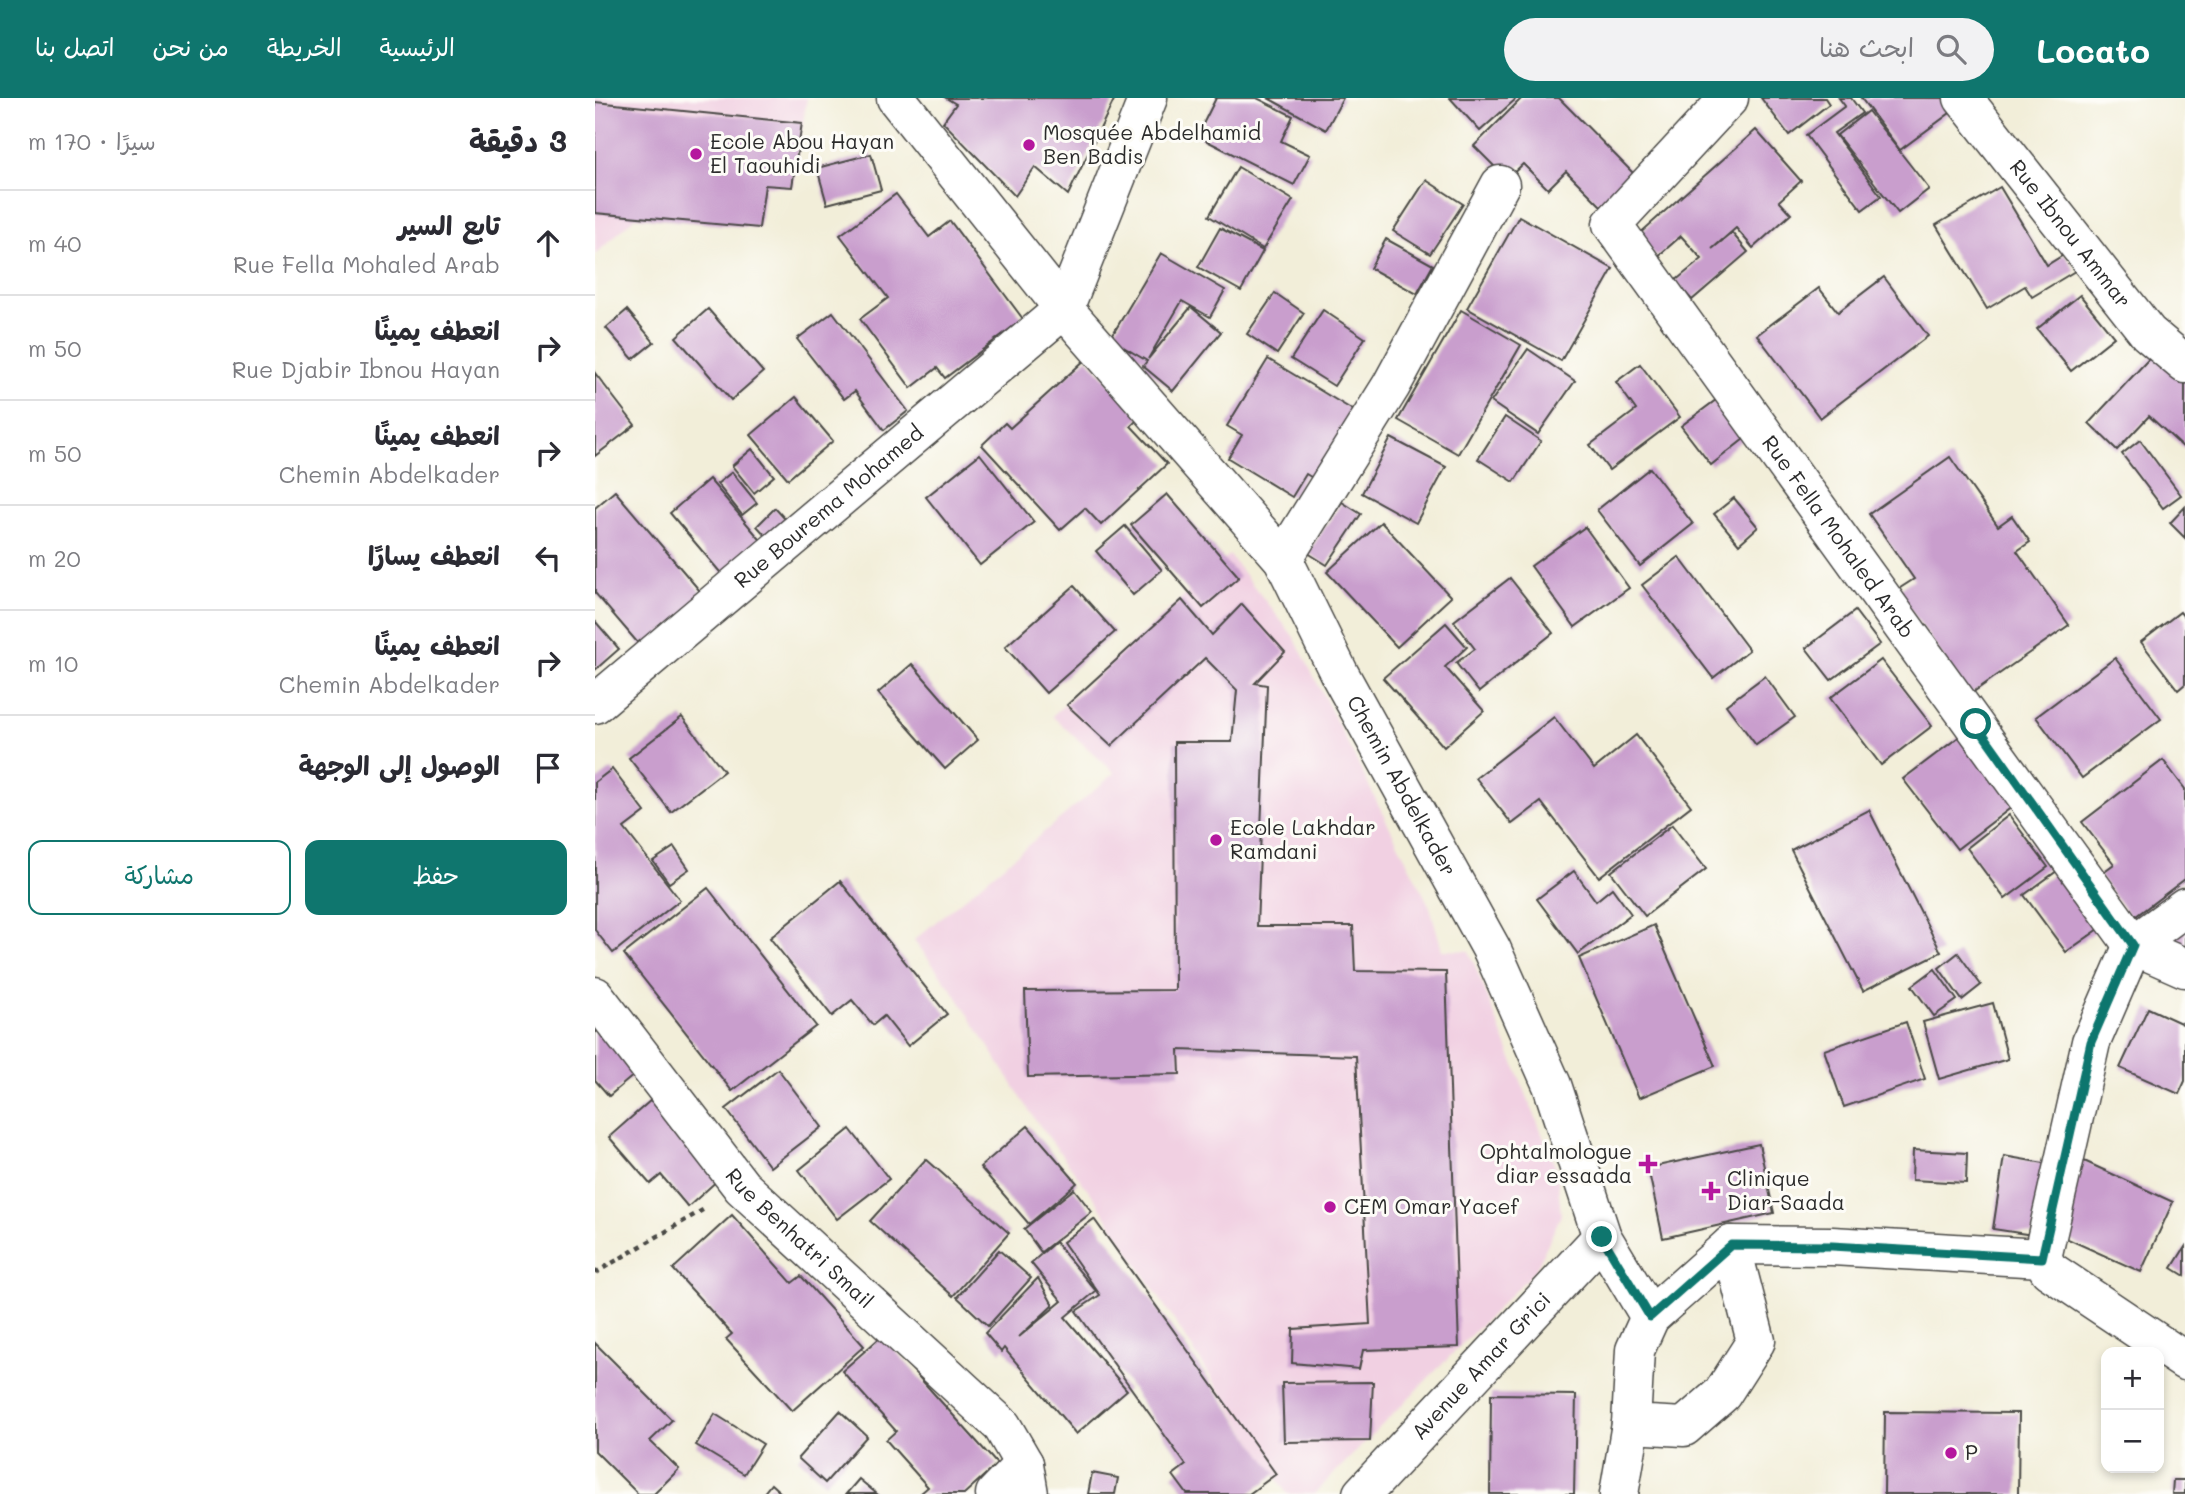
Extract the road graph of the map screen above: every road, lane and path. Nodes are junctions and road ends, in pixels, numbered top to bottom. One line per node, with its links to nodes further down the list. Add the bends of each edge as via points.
1 (896, 98): 6 (street, Chemin Abdelkader)
2 (1148, 98): 6 (street)
3 (1729, 98): 11 (street, Rue Fella Mohaled Arab, via 1612,224)
4 (1963, 98): 7 (street, Rue Ibnou Ammar, via 2148,333)
5 (1500, 185): 8 (street, via 1391,386)
6 (1063, 309): 8 (street, Chemin Abdelkader); 9 (street, Rue Bourema Mohamed)
7 (2185, 363)
8 (1283, 559): 15 (street, Chemin Abdelkader, via 1340,675 1492,950 1552,1085)
9 (595, 704)
10 (2185, 907): 11 (street)
11 (2133, 945): 12 (street); 17 (street, via 2091,1042)
12 (2185, 968)
13 (595, 996): 14 (street, Rue Benhatri Smail)
14 (742, 1187): 18 (path); 22 (street, Rue Benhatri Smail, via 1002,1426)
15 (1602, 1237): 19 (street, Chemin Abdelkader); 24 (street, Avenue Amar Grici)
16 (1731, 1245): 17 (street); 19 (street); 21 (street, via 1756,1341 1723,1394 1684,1427)
17 (2042, 1258): 20 (street, via 2049,1270)
18 (595, 1273)
19 (1650, 1317): 21 (street, via 1635,1350)
20 (2185, 1361)
21 (1631, 1424): 25 (street)
22 (1027, 1479): 23 (street)
23 (995, 1494)
24 (1361, 1494)
25 (1619, 1494)

